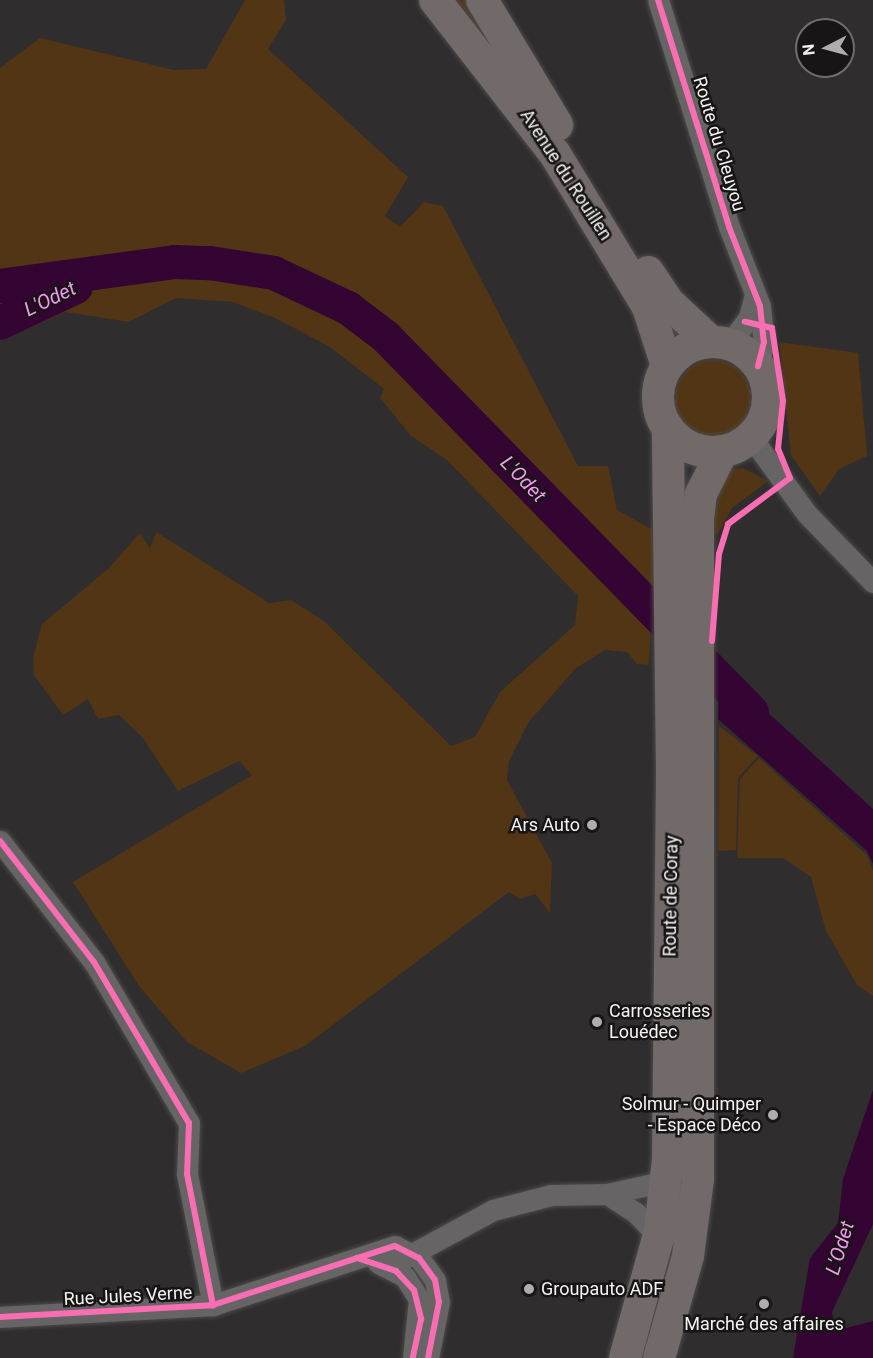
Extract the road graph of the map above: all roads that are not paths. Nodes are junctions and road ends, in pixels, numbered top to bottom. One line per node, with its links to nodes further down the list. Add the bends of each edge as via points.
1 (435, 0): 6 (main road, Avenue du Rouillen, via 555,154 648,307)
2 (482, 0): 5 (main road, Avenue du Rouillen, via 664,296)
3 (658, 0): 4 (street, Route du Cleuyou)
4 (755, 295): 5 (street, via 748,317); 7 (street, Route du Cleuyou, via 764,328)
5 (720, 343): 6 (main road, via 686,349); 7 (main road)
6 (667, 366): 8 (main road, via 658,399)
7 (758, 366): 9 (main road, via 768,402)
8 (668, 428): 10 (main road, via 687,446); 13 (main road, Route de Coray, via 672,664)
9 (751, 437): 10 (main road); 11 (street, via 807,514)
10 (722, 452): 24 (main road, Route de Coray, via 699,505 698,1179 688,1256)
11 (873, 582)
12 (0, 841): 19 (street, via 94,962 185,1115 190,1132 187,1174)
13 (666, 1181): 14 (street, Rue Jules Verne); 15 (main road, Route de Coray)
14 (608, 1194): 15 (street); 16 (street, Rue Jules Verne, via 538,1198 455,1226)
15 (659, 1237): 23 (main road, Route de Coray)
16 (405, 1250): 17 (street, Rue Jules Verne); 18 (street, Rue Jules Verne); 22 (street, via 430,1270 438,1291)
17 (357, 1258): 18 (street); 19 (street, Rue Jules Verne)
18 (388, 1267): 21 (street, via 405,1277 419,1299)
19 (213, 1305): 20 (street, Rue Jules Verne)
20 (0, 1317)
21 (413, 1358)
22 (428, 1358)
23 (625, 1358)
24 (659, 1358)

